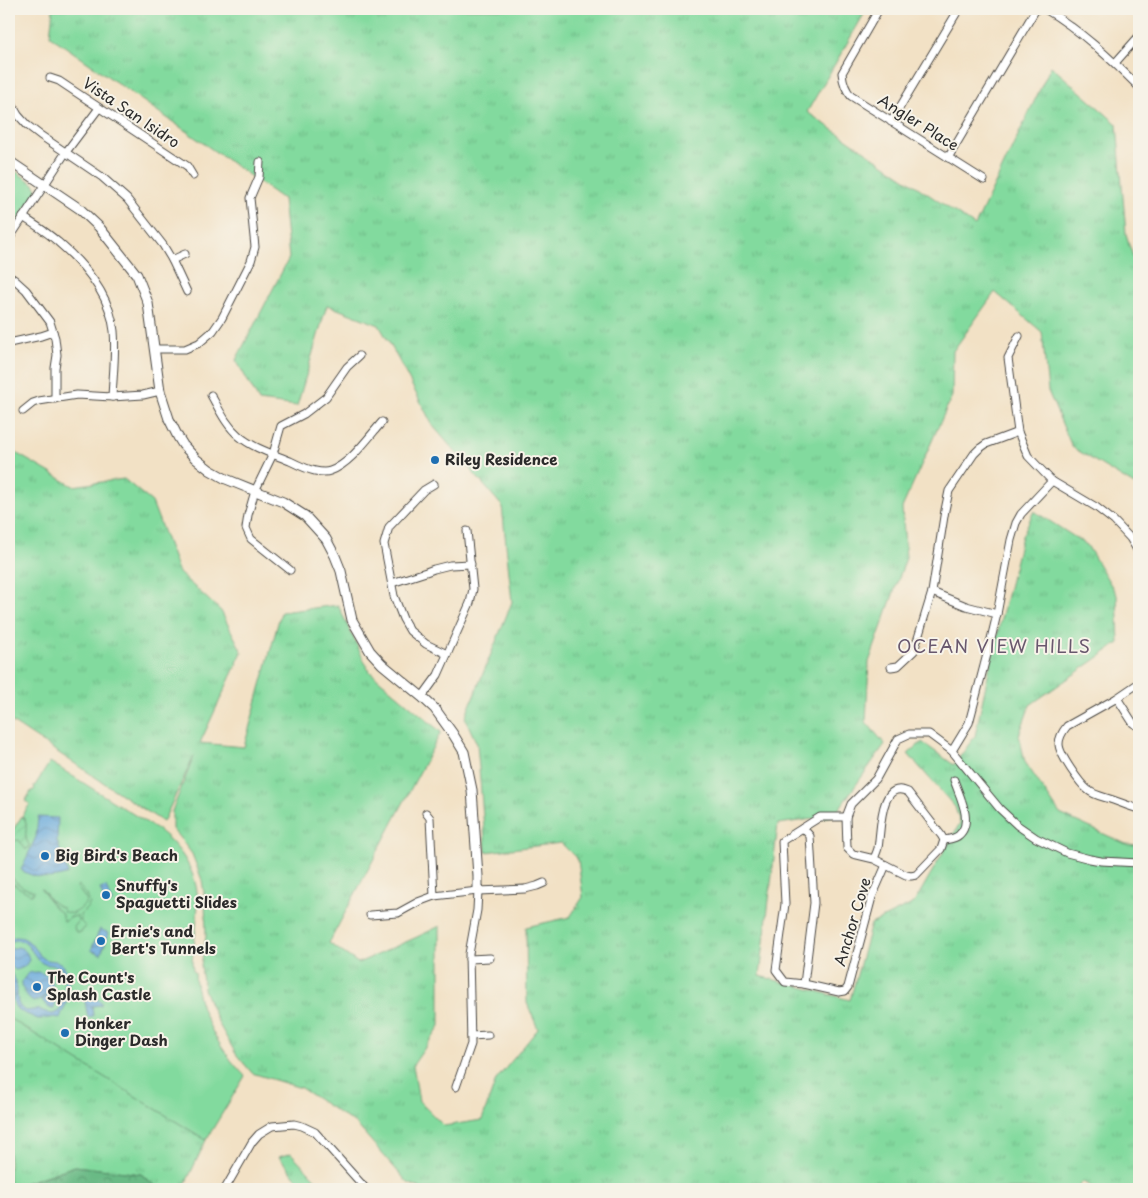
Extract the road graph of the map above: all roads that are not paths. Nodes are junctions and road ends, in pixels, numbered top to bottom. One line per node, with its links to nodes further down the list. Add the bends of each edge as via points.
1 (11, 9): 6 (street)
2 (879, 9): 13 (street, Angler Place, via 842,73 842,82 851,96)
3 (959, 9): 13 (street)
4 (1036, 9): 15 (street)
5 (1045, 9): 8 (street, via 1062,18)
6 (9, 17)
7 (1139, 36): 8 (street)
8 (1114, 64): 10 (street)
9 (50, 78): 12 (street, Vista San Isidro)
10 (1139, 87)
11 (9, 100): 14 (street, via 28,125)
12 (99, 108): 14 (street); 18 (street, Vista San Isidro, via 186,166)
13 (891, 122): 15 (street, Angler Place)
14 (66, 152): 20 (street); 24 (street, via 127,199)
15 (948, 158): 19 (street, Angler Place)
16 (9, 161): 20 (street)
17 (260, 162): 30 (street, via 259,177 250,198 255,247 222,318 199,343 185,349)
18 (193, 176)
19 (984, 180)
20 (44, 185): 21 (street); 30 (street, via 80,209 99,227 136,275 148,303)
21 (23, 217): 22 (street); 34 (street, via 64,247 103,295 114,336)
22 (9, 239)
23 (185, 254): 24 (street)
24 (172, 260): 26 (street)
25 (9, 276): 27 (street, via 26,290 50,322)
26 (187, 292)
27 (53, 332): 29 (street); 35 (street, via 57,355)
28 (1019, 336): 38 (street, via 1008,358)
29 (9, 343)
30 (154, 349): 32 (street)
31 (359, 356): 39 (street, via 326,397 282,426)
32 (160, 391): 34 (street); 42 (street, via 173,428 189,452 218,475)
33 (210, 395): 39 (street, via 239,436)
34 (112, 397): 35 (street, via 77,395)
35 (55, 398): 36 (street, via 33,403)
36 (24, 411)
37 (382, 422): 39 (street, via 350,459 329,472 313,471)
38 (1018, 432): 40 (street, via 1028,456); 48 (street, via 986,444 974,454 949,491)
39 (273, 454): 42 (street)
40 (1052, 481): 44 (street, via 1109,517 1130,538); 49 (street, via 1016,523)
41 (434, 484): 47 (street, via 424,490 389,528 384,544)
42 (255, 491): 46 (street, via 246,528 250,538); 53 (street, via 283,502 305,516 326,539 341,571 352,620 370,651)
43 (468, 531): 45 (street)
44 (1139, 553)
45 (471, 564): 47 (street, via 434,568); 50 (street, via 473,589 470,603)
46 (290, 570)
47 (392, 583): 50 (street, via 400,612 410,631 426,644)
48 (932, 592): 49 (street); 51 (street, via 914,651 898,666)
49 (997, 614): 56 (street, via 969,723)
50 (447, 654): 53 (street, via 438,675)
51 (891, 667)
52 (1139, 683): 54 (street)
53 (422, 697): 67 (street, via 447,724 464,752 472,790)
54 (1117, 698): 55 (street); 58 (street, via 1067,726 1059,744 1069,767 1088,791)
55 (1139, 728)
56 (952, 752): 60 (street, via 929,734 909,734 898,739 876,780 851,804); 64 (street, via 1000,809 1036,838 1090,859)
57 (954, 780): 62 (street, via 966,821 959,835)
58 (1139, 810)
59 (426, 813): 68 (street, via 430,818)
60 (846, 817): 61 (street, via 820,817); 63 (street, via 847,848 853,854)
61 (803, 828): 72 (street, via 810,836 814,903); 72 (street, via 782,841 784,904 776,970 785,982)
62 (944, 840): 63 (street, via 908,792 900,789 884,805); 65 (street, via 941,849 916,875 906,875)
63 (874, 860): 65 (street)
64 (1139, 863)
65 (886, 865): 72 (street, Anchor Cove, via 872,897 848,987 839,992)
66 (544, 883): 67 (street, via 525,889)
67 (478, 890): 68 (street); 71 (street)
68 (434, 896): 69 (street, via 398,913)
69 (370, 915)
70 (490, 958): 71 (street)
71 (469, 959): 74 (street)
72 (804, 984)
73 (488, 1035): 74 (street)
74 (471, 1036): 75 (street, via 470,1052)
75 (456, 1087)
76 (225, 1189): 77 (street, via 260,1134 272,1126 294,1124 315,1132)
77 (366, 1189)

